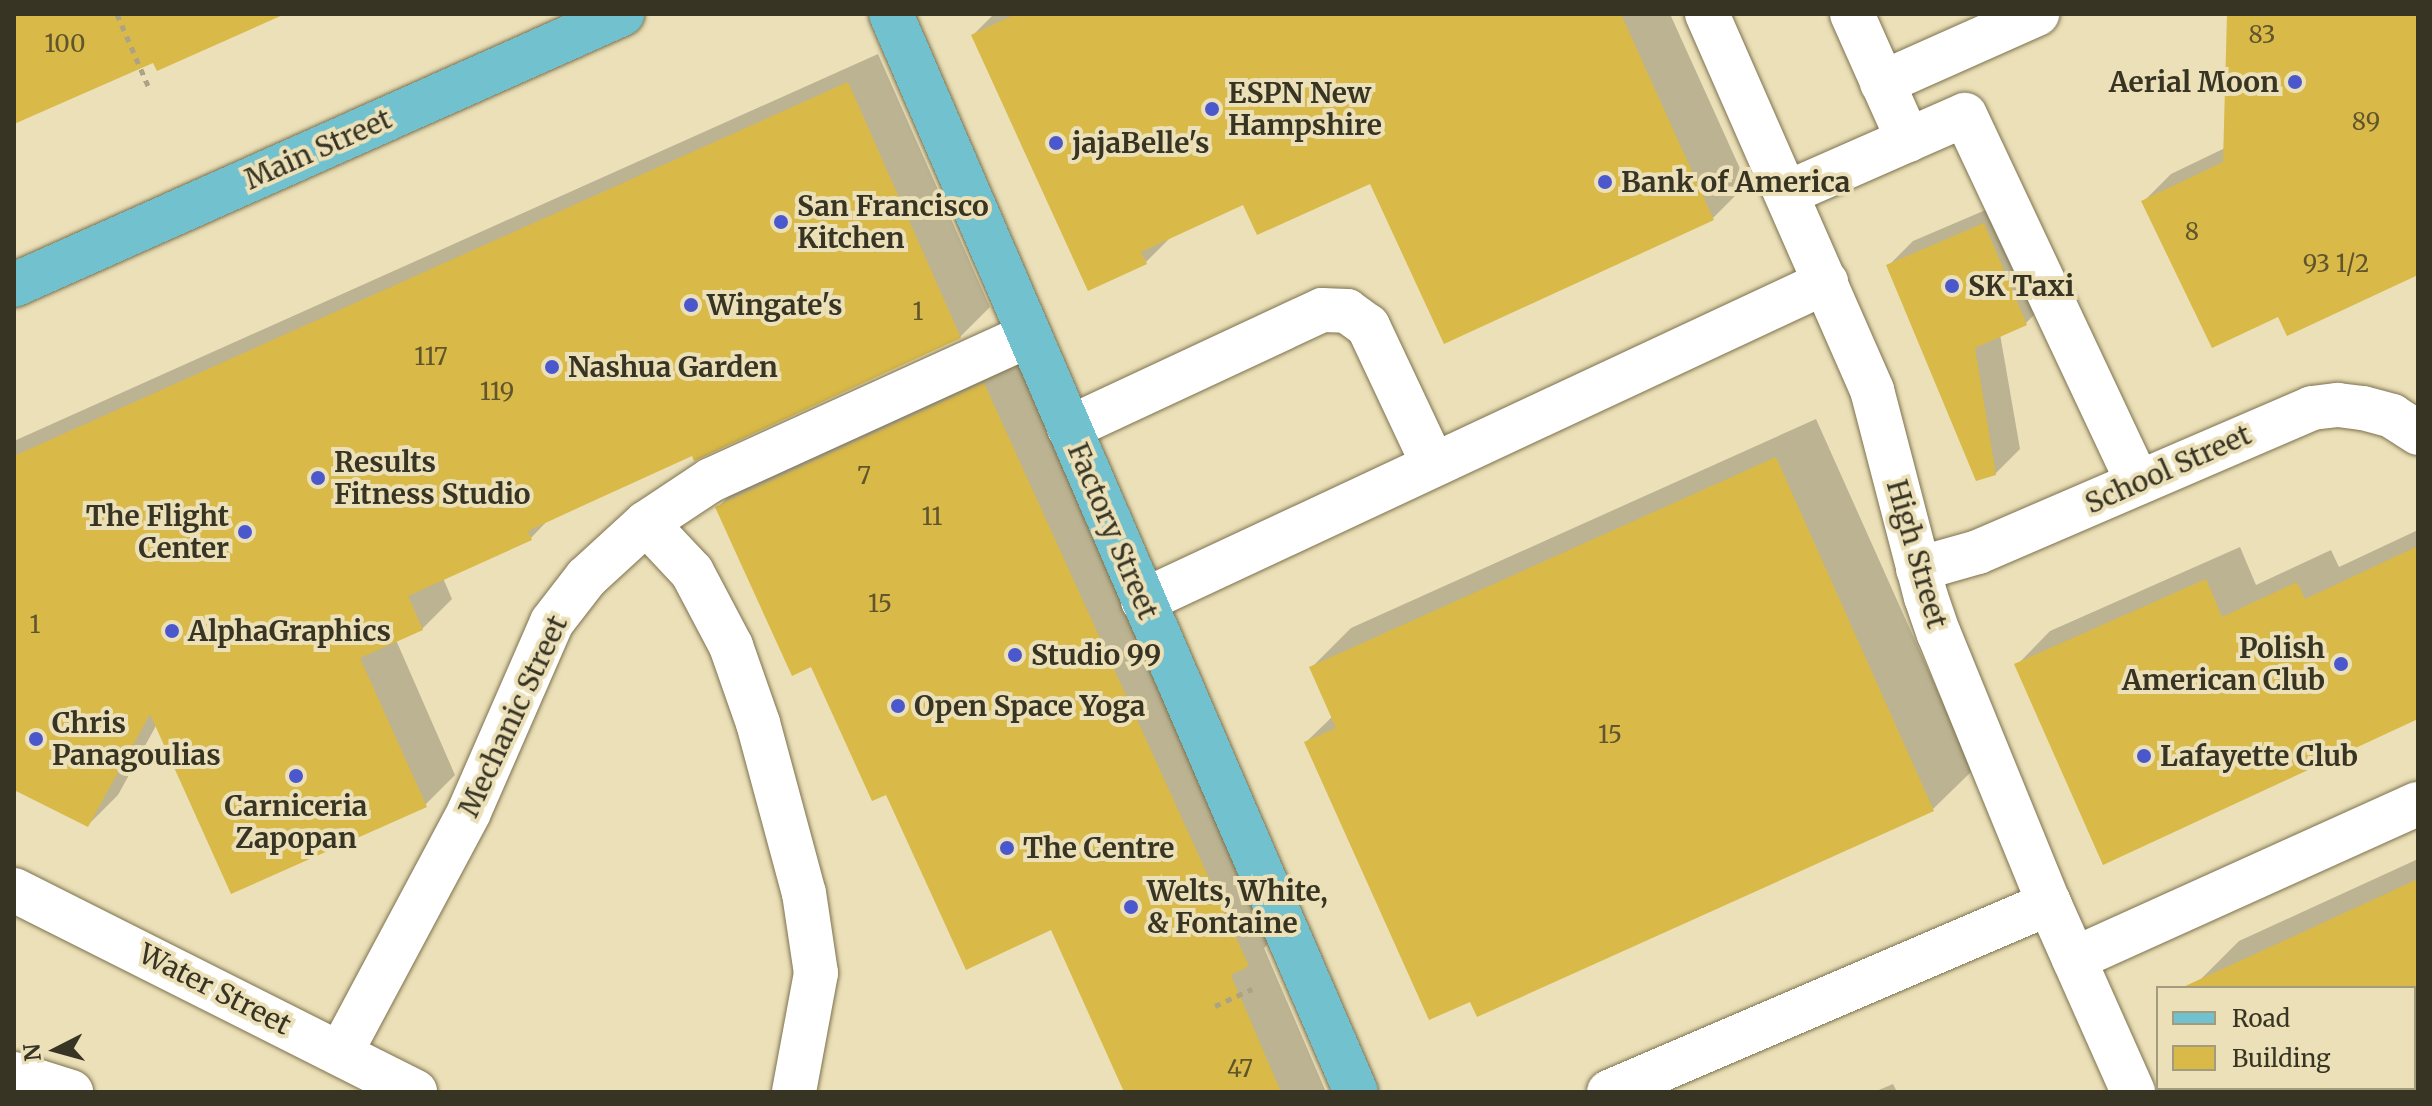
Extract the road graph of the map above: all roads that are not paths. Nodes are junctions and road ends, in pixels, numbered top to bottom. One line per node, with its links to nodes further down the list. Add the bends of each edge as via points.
1 (622, 14): 10 (main road, Main Street)
2 (891, 14): 11 (main road, Factory Street)
3 (1707, 14): 8 (street, High Street)
4 (1852, 14): 6 (street)
5 (2037, 14): 6 (street)
6 (1882, 83): 7 (street)
7 (1908, 140): 8 (street); 15 (street, via 1965,115)
8 (1787, 193): 9 (street, High Street)
9 (1826, 282): 14 (street); 17 (street, High Street, via 1872,390)
10 (14, 285)
11 (1029, 335): 12 (main road, Factory Street); 16 (street, Mechanic Street, via 711,480)
12 (1069, 428): 14 (street, via 1322,310 1347,311 1368,326); 18 (main road, Factory Street)
13 (2418, 433): 15 (street, School Street, via 2392,416 2363,408 2312,408)
14 (1433, 464): 18 (street)
15 (2138, 482): 17 (street, School Street, via 1978,552)
16 (646, 523): 23 (street, Mechanic Street, via 586,578 552,622 469,812); 27 (street, via 692,572 731,646 793,852 810,919 816,973)
17 (1918, 569): 21 (street, High Street, via 1939,634)
18 (1143, 601): 28 (main road, Factory Street)
19 (2418, 804): 22 (street)
20 (14, 890): 23 (street, Water Street)
21 (2049, 903): 22 (street, High Street); 29 (street)
22 (2074, 959): 30 (street, High Street)
23 (341, 1052): 26 (street, Water Street)
24 (14, 1074): 25 (street)
25 (71, 1092)
26 (415, 1092)
27 (794, 1092)
28 (1356, 1092)
29 (1609, 1092)
30 (2133, 1092)

